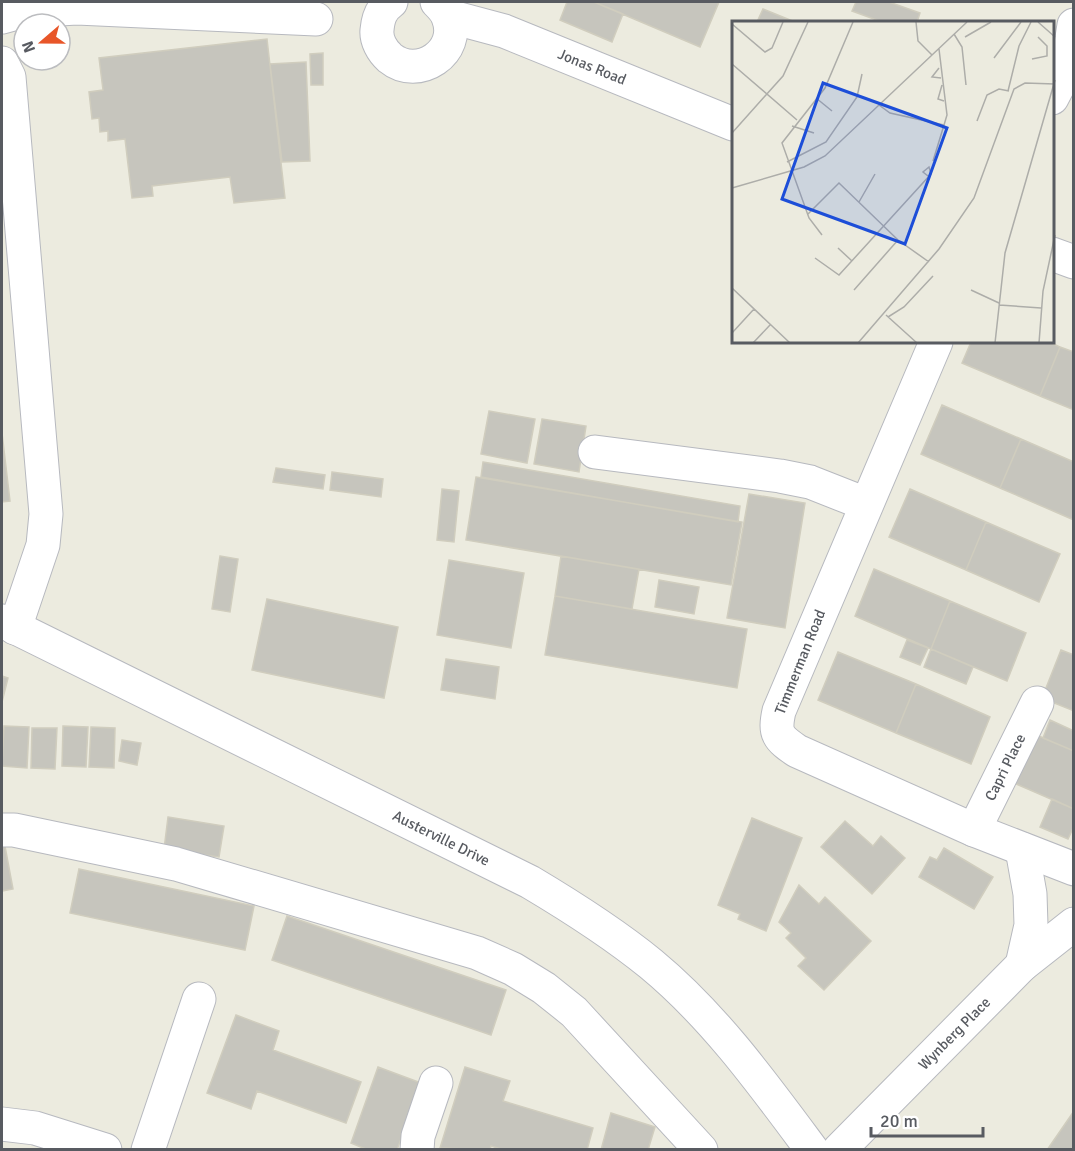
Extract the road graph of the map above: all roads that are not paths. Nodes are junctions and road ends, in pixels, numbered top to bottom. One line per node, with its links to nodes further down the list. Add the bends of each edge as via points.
1 (391, 2): 2 (street, Jonas Road, via 378,17 377,35 383,52 397,63 414,68 431,63 444,51 451,34)
2 (443, 9): 9 (street, Jonas Road)
3 (2, 17): 4 (street, via 24,11 77,8)
4 (316, 19)
5 (1074, 25): 7 (street)
6 (2, 63): 15 (street, via 9,77 46,514 43,546)
7 (1070, 70): 8 (street)
8 (1054, 96)
9 (732, 124)
10 (1054, 254): 11 (street)
11 (1074, 262)
12 (935, 344): 14 (street, Timmerman Road)
13 (595, 452): 14 (street, via 780,476 810,482)
14 (866, 504): 18 (street, Timmerman Road, via 776,726 781,740 797,750)
15 (8, 625): 30 (street, Austerville Drive, via 530,882 595,922 651,964 701,1011 747,1062)
16 (1037, 703): 18 (street, Capri Place)
17 (2, 830): 29 (street, via 176,864 477,953 513,969 574,1012)
18 (974, 830): 19 (street, Timmerman Road)
19 (1022, 849): 20 (street, Timmerman Road); 22 (street, via 1031,925)
20 (1074, 869)
21 (1074, 924): 22 (street, Wynberg Place)
22 (1022, 965): 31 (street, Wynberg Place)
23 (199, 999): 27 (street)
24 (436, 1083): 28 (street)
25 (2, 1124): 26 (street, via 35,1128)
26 (105, 1149)
27 (148, 1149)
28 (417, 1149)
29 (701, 1149)
30 (812, 1149)
31 (839, 1149)

